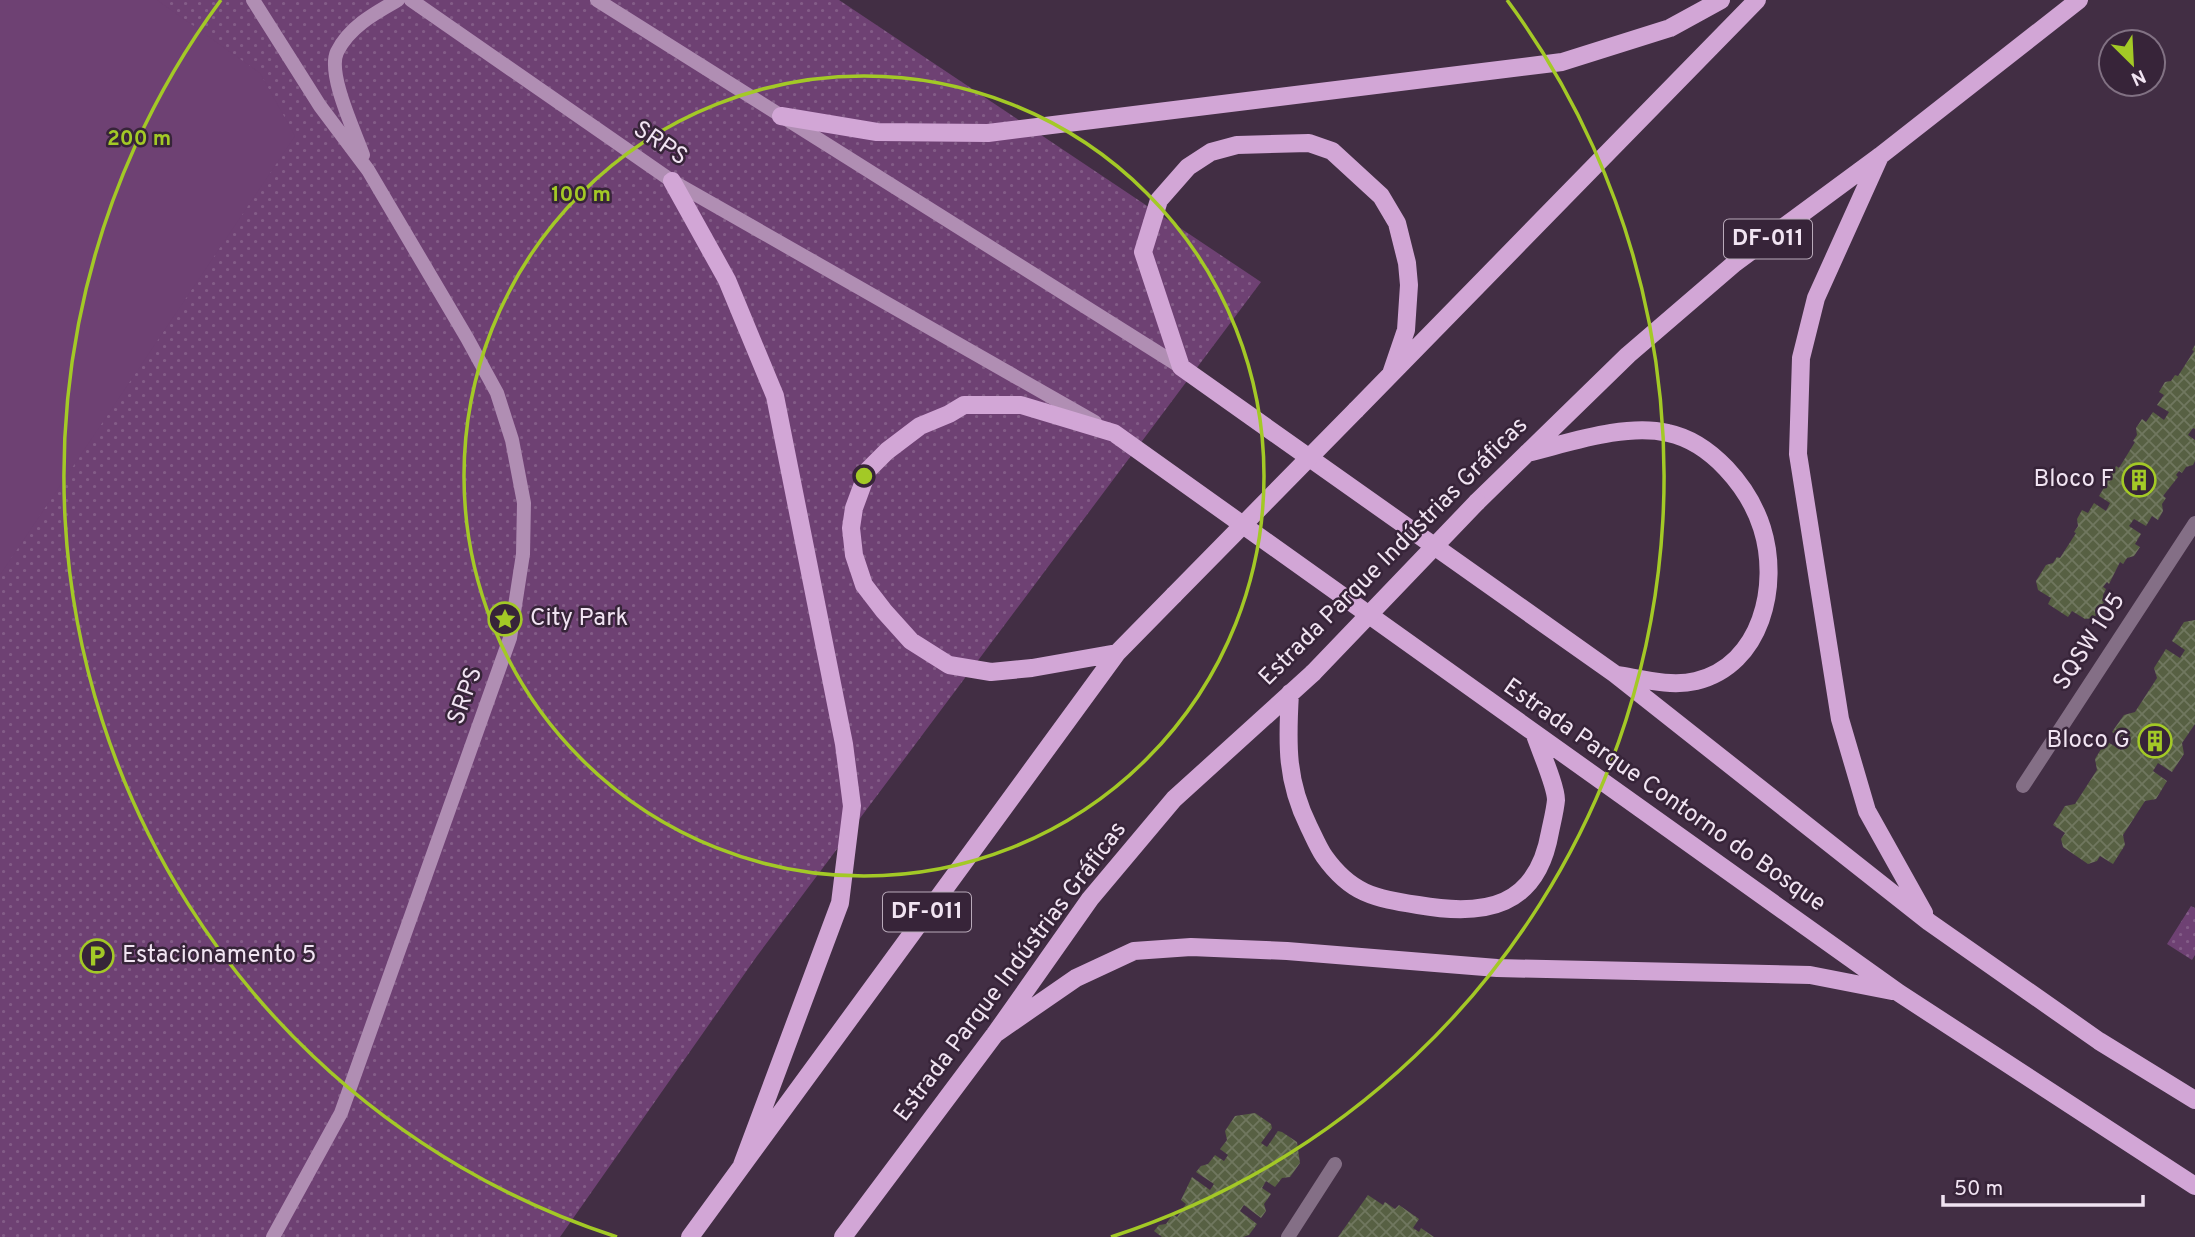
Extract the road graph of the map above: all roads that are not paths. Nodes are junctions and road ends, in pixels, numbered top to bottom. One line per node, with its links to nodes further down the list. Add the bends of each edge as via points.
1 (253, 0): 10 (main road, SRPS, via 320,106)
2 (398, 0): 10 (main road, SRPS, via 352,30 337,52 337,79)
3 (411, 0): 11 (main road, SRPS)
4 (597, 0): 8 (main road)
5 (1721, 0): 8 (main road, via 1670,28 1562,62 989,133 877,132)
6 (1757, 0): 13 (main road, DF-011)
7 (2080, 0): 9 (main road, Estrada Parque Indústrias Gráficas / DF-011)
8 (781, 117): 12 (main road)
9 (1880, 156): 15 (main road, Estrada Parque Indústrias Gráficas / DF-011, via 1735,263 1628,355); 22 (main road, via 1816,298 1801,358 1798,454 1840,719 1867,811)
10 (368, 170): 29 (main road, SRPS, via 497,393 512,439 524,503 523,554 510,638 341,1112)
11 (672, 181): 14 (main road, SRPS); 27 (main road, via 727,280 775,396 844,744 852,806 841,903)
12 (1181, 367): 13 (main road, via 1143,252 1159,200 1188,167 1211,152 1237,145 1309,143 1332,151 1356,172 1381,196 1397,223 1409,285 1406,330); 18 (main road)
13 (1391, 373): 17 (main road, DF-011, bridge)
14 (1114, 433): 17 (main road, Estrada Parque Contorno do Bosque, via 1021,405 964,405 920,426 868,470 851,528 864,585 911,641 949,665 990,672); 20 (main road, Estrada Parque Contorno do Bosque)
15 (1527, 453): 18 (main road, via 1633,429 1669,433 1701,447 1727,468 1746,494 1762,529 1768,561 1762,618 1753,641 1735,660 1696,681 1668,683); 19 (main road, Estrada Parque Indústrias Gráficas / DF-011, bridge)
16 (2195, 523): 21 (street, SQSW 105)
17 (1117, 653): 27 (main road, DF-011)
18 (1615, 674): 22 (main road)
19 (1290, 693): 20 (main road, via 1287,739 1291,781 1323,855 1362,892 1430,907 1467,910 1490,906 1513,898 1537,875 1556,799); 24 (main road, Estrada Parque Indústrias Gráficas / DF-011, via 1174,799 1090,899)
20 (1535, 735): 23 (main road, Estrada Parque Contorno do Bosque)
21 (2023, 786)
22 (1929, 922): 25 (main road, via 2099,1041)
23 (1899, 993): 24 (main road, via 1810,975 1497,968 1191,947 1134,951 1076,978); 28 (main road, Estrada Parque Contorno do Bosque)
24 (995, 1034): 31 (main road, Estrada Parque Indústrias Gráficas / DF-011)
25 (2195, 1100)
26 (1335, 1164): 32 (street)
27 (742, 1165): 30 (main road, DF-011)
28 (2195, 1186)
29 (273, 1237)
30 (690, 1237)
31 (843, 1237)
32 (1288, 1237)

